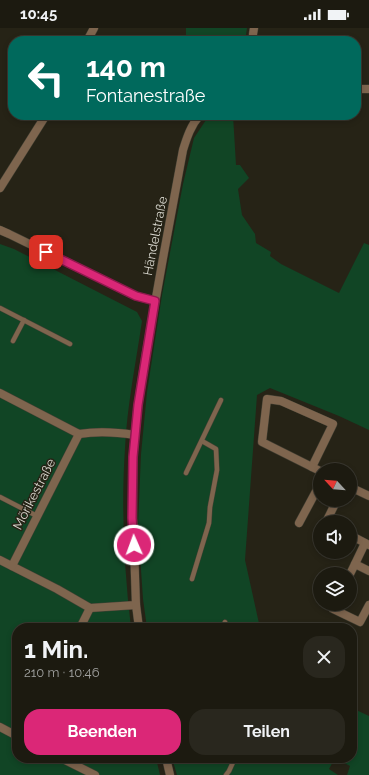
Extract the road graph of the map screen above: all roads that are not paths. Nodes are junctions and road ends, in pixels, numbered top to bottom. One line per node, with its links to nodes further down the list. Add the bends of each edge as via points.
1 (43, 120): 3 (street)
2 (195, 120): 5 (street, Händelstraße, via 183,150)
3 (0, 188)
4 (0, 230): 5 (street, via 136,296)
5 (155, 301): 13 (street, Händelstraße)
6 (0, 308): 7 (lane)
7 (24, 320): 8 (lane); 9 (lane)
8 (14, 341)
9 (70, 344)
10 (0, 394): 12 (street)
11 (221, 400): 14 (lane)
12 (79, 434): 13 (street, via 89,432); 21 (street, Mörikestraße)
13 (135, 435): 31 (street, Händelstraße, via 132,518)
14 (202, 441): 16 (lane); 30 (lane, via 216,449 217,470 209,523)
15 (312, 467): 15 (street, via 262,442 267,399 281,401 333,424)
16 (186, 473)
17 (357, 490): 18 (street)
18 (369, 496)
19 (0, 497): 21 (lane)
20 (313, 497): 22 (street)
21 (37, 516): 27 (street, Mörikestraße)
22 (299, 523)
23 (357, 539): 24 (street)
24 (367, 544): 26 (street)
25 (0, 560): 27 (street)
26 (355, 564): 28 (street); 29 (street)
27 (12, 566): 33 (street)
28 (354, 567)
29 (369, 571)
30 (192, 578)
31 (136, 605): 33 (street); 36 (street, Händelstraße)
32 (369, 605): 34 (street, via 360,622)
33 (90, 608): 35 (street)
34 (337, 611)
35 (82, 623)
36 (138, 623)
37 (0, 727): 38 (street)
38 (12, 733)
39 (71, 763): 42 (street)
40 (167, 763): 43 (street)
41 (233, 763): 44 (lane)
42 (95, 775)
43 (170, 775)
44 (226, 775)

